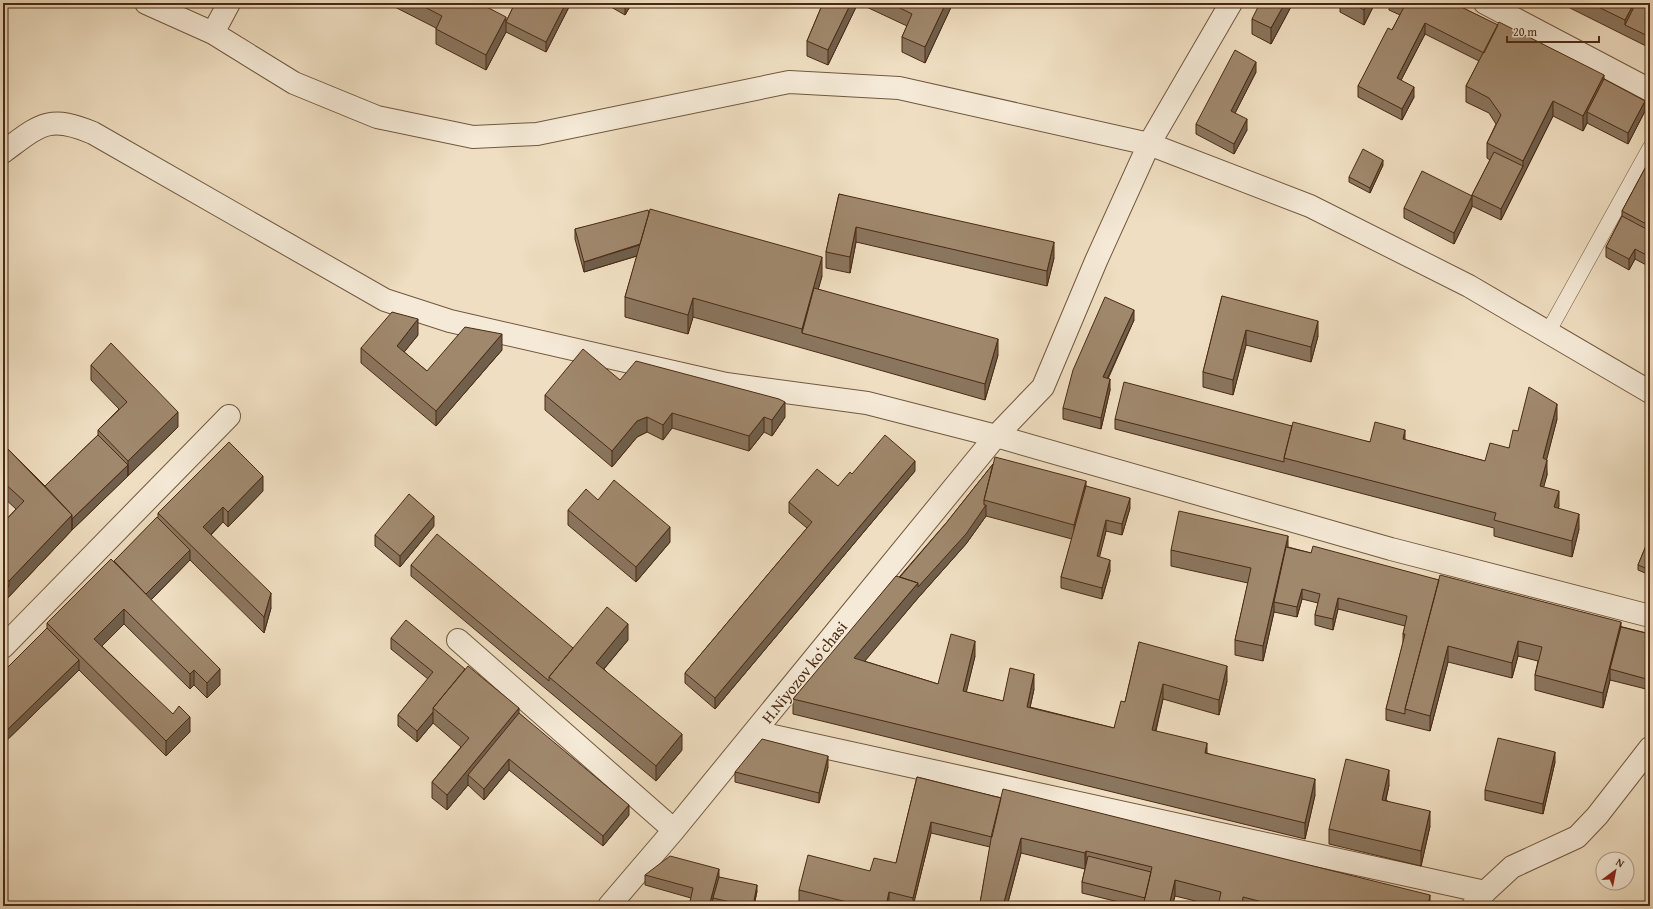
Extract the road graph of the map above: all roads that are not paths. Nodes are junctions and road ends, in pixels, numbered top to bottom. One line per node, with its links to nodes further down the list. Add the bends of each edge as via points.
1 (146, 3): 5 (street)
2 (229, 3): 5 (street)
3 (1230, 3): 7 (street, H.Niyozov koʻchasi)
4 (1485, 3): 6 (street)
5 (213, 33): 7 (street, via 294,84 377,117 473,137 537,134 789,82 899,88)
6 (1650, 90)
7 (1149, 144): 10 (street, via 1310,206 1469,286); 13 (street, H.Niyozov koʻchasi, via 1043,387)
8 (1650, 148): 10 (lane)
9 (3, 152): 13 (street, via 46,123 71,124 93,133 385,300 450,321 726,384 867,403)
10 (1548, 332): 11 (street)
11 (1650, 392)
12 (230, 416): 16 (street)
13 (996, 436): 14 (street, via 1391,549); 17 (street, H.Niyozov koʻchasi)
14 (1650, 616)
15 (458, 640): 19 (street)
16 (3, 646)
17 (755, 732): 19 (street, H.Niyozov koʻchasi); 20 (street)
18 (1650, 748): 20 (street, via 1597,816 1577,837 1512,867)
19 (674, 830): 21 (street, H.Niyozov koʻchasi)
20 (1479, 899)
21 (609, 906)

